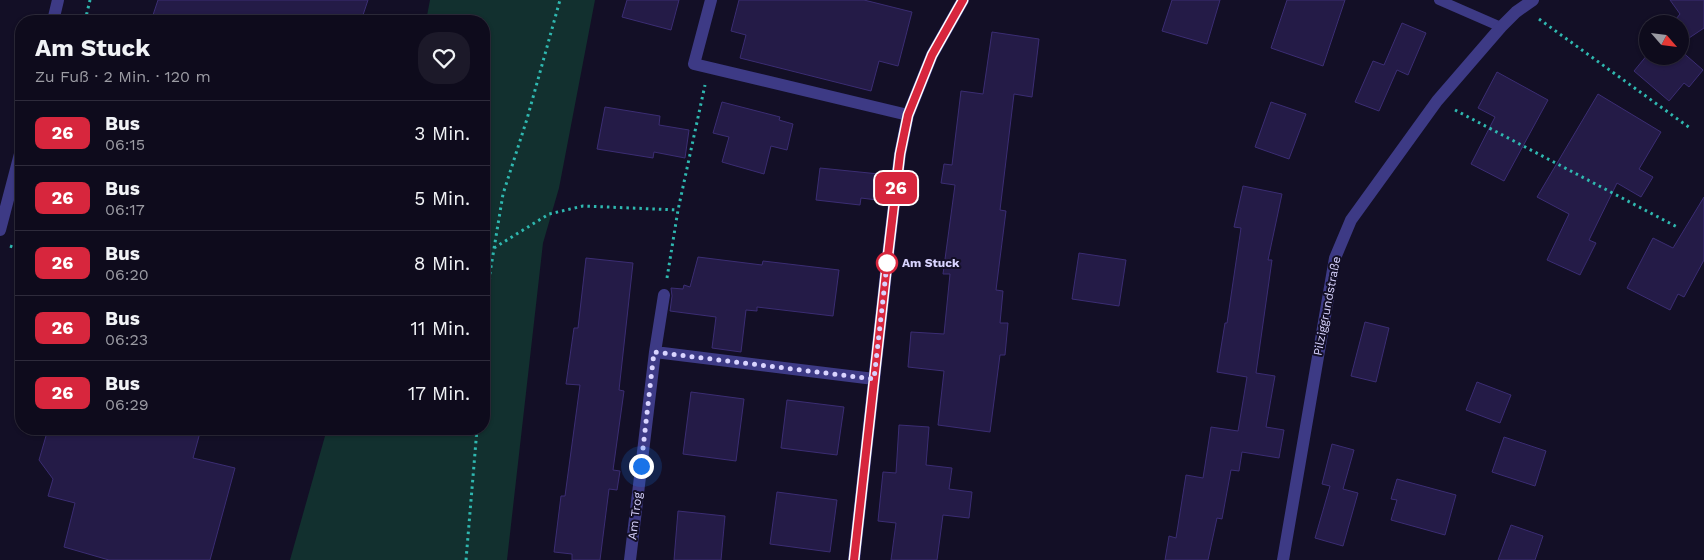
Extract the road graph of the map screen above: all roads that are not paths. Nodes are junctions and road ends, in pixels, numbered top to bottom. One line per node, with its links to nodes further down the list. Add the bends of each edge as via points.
1 (58, 0): 6 (street)
2 (711, 0): 8 (street, via 694,64)
3 (963, 0): 8 (street, via 932,55)
4 (1438, 0): 7 (lane)
5 (1528, 4): 7 (street, Pilziggrundstraße)
6 (54, 15)
7 (1501, 27): 17 (street, Pilziggrundstraße, via 1436,101 1351,220 1335,258)
8 (908, 115): 14 (street, via 900,154)
9 (15, 168): 10 (street)
10 (5, 199): 11 (street)
11 (0, 230)
12 (664, 295): 13 (street, Am Trog)
13 (654, 352): 14 (street); 15 (street, Am Trog)
14 (874, 379): 16 (street)
15 (630, 560)
16 (854, 560)
17 (1283, 560)

